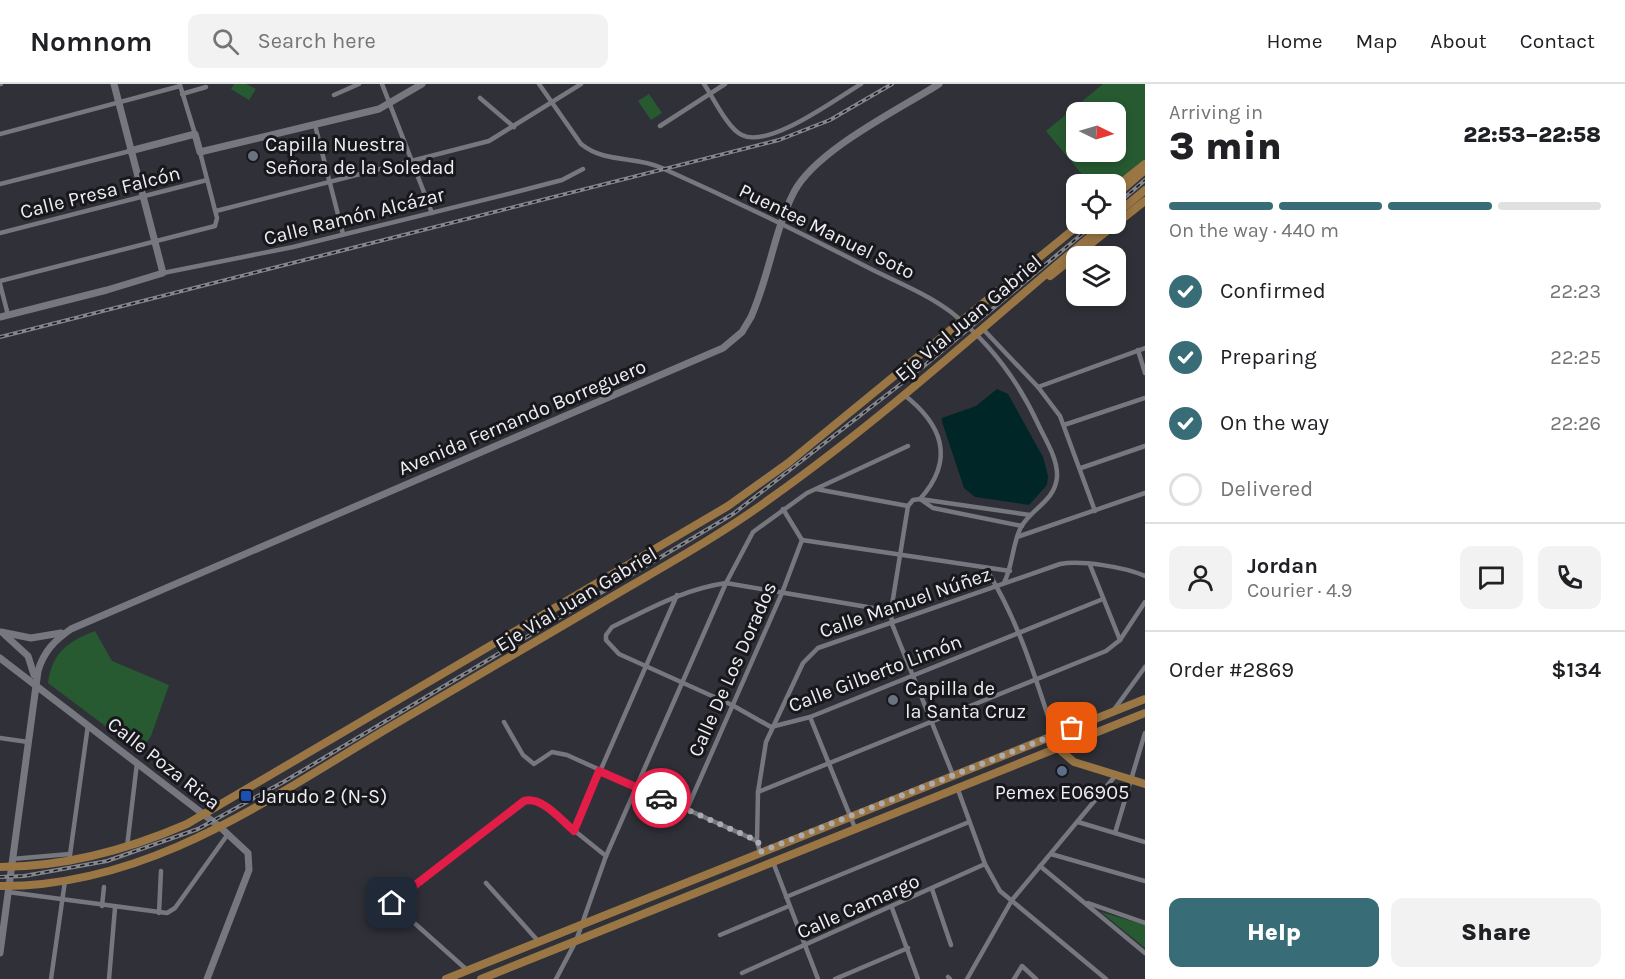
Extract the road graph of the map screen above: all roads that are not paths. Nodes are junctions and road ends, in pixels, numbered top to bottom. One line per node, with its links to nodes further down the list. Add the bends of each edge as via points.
1 (114, 84): 17 (main road)
2 (359, 84): 15 (street)
3 (382, 84): 19 (street)
4 (422, 84): 19 (main road)
5 (539, 84): 18 (street, Puentee Manuel Soto)
6 (581, 84): 18 (street)
7 (704, 84): 14 (street)
8 (725, 84): 14 (street)
9 (861, 84): 14 (street, via 799,124 753,138 741,135 731,126)
10 (939, 84): 89 (main road, Avenida Fernando Borreguero, via 831,152 808,172 788,205 751,317 723,348)
11 (180, 85): 13 (street); 17 (street)
12 (206, 87): 13 (street)
13 (182, 94): 24 (street)
14 (710, 94): 21 (street)
15 (334, 95)
16 (480, 98): 22 (street)
17 (119, 103): 23 (street); 25 (main road)
18 (551, 103): 22 (street); 71 (street, Puentee Manuel Soto, via 581,144 595,153 608,159 649,162 782,223 948,310 1012,376 1057,467 1051,496)
19 (389, 106): 20 (main road); 27 (street)
20 (315, 125): 26 (main road); 33 (street)
21 (660, 126)
22 (514, 127): 27 (street, via 483,143)
23 (0, 134)
24 (195, 134): 25 (main road); 26 (main road)
25 (130, 151): 34 (street); 37 (main road)
26 (200, 152): 32 (street)
27 (412, 162): 33 (street); 41 (street)
28 (1145, 164): 31 (main road)
29 (583, 169): 41 (street, Calle Ramón Alcázar, via 562,180)
30 (1145, 170): 35 (main road)
31 (1126, 179)
32 (207, 180): 37 (street, Calle Presa Falcón); 40 (street)
33 (330, 182): 40 (street); 44 (street)
34 (0, 184)
35 (1126, 186)
36 (1145, 190): 39 (main road)
37 (143, 198): 43 (street, Calle Presa Falcón); 47 (main road)
38 (1145, 201): 51 (main road, via 1056,272)
39 (1126, 206)
40 (216, 211): 47 (street, via 218,221 213,227)
41 (432, 213): 44 (street, Calle Ramón Alcázar)
42 (1066, 230): 48 (main road)
43 (0, 233)
44 (343, 234): 49 (street, Calle Ramón Alcázar)
45 (1068, 234): 48 (main road, Eje Vial Juan Gabriel)
46 (1093, 234): 51 (main road, Eje Vial Juan Gabriel)
47 (155, 242): 49 (main road); 50 (street)
48 (1037, 260): 125 (main road, Eje Vial Juan Gabriel, via 788,463 728,506)
49 (163, 273): 52 (main road)
50 (0, 283): 52 (street)
51 (1031, 287): 54 (main road, Eje Vial Juan Gabriel)
52 (8, 315): 53 (main road)
53 (0, 317)
54 (982, 328): 58 (street); 59 (main road, Eje Vial Juan Gabriel)
55 (1145, 348): 56 (street)
56 (1138, 350): 57 (street); 58 (street)
57 (1145, 373)
58 (1038, 387): 61 (street)
59 (903, 394): 67 (street, via 927,414 942,449 936,478); 129 (main road, Eje Vial Juan Gabriel, via 803,475 736,522)
60 (1145, 398): 61 (street)
61 (1064, 425): 64 (street)
62 (908, 446): 65 (street)
63 (1145, 446): 64 (street)
64 (1081, 468): 70 (street)
65 (816, 489): 68 (street); 69 (street)
66 (1145, 493): 70 (street)
67 (920, 499): 68 (street); 71 (street); 72 (street, via 933,508)
68 (908, 506): 75 (street)
69 (783, 509): 74 (street); 81 (street, via 753,532)
70 (1095, 511): 73 (street)
71 (1030, 515): 72 (street, Puentee Manuel Soto)
72 (1022, 526): 73 (street, Puentee Manuel Soto)
73 (1017, 537): 78 (street, Puentee Manuel Soto)
74 (802, 540): 75 (street); 83 (street, Calle De Los Dorados)
75 (900, 555): 77 (street); 87 (street)
76 (1090, 565): 79 (street, Calle Manuel Núñez); 80 (street, Calle Manuel Núñez, via 1060,564); 85 (street)
77 (986, 569): 78 (street); 82 (street)
78 (1010, 571): 80 (street, Puentee Manuel Soto)
79 (1145, 576)
80 (1004, 583): 82 (street, Calle Manuel Núñez)
81 (726, 584): 83 (street); 84 (street); 98 (street)
82 (998, 586): 88 (street, Calle Manuel Núñez); 91 (street)
83 (782, 593): 87 (street); 101 (street, Calle De Los Dorados)
84 (677, 595): 94 (street); 94 (street, Calle Gilberto Limón, via 612,627 606,635 613,650)
85 (1103, 599): 91 (street, Calle Gilberto Limón); 92 (street)
86 (1145, 602): 92 (street)
87 (891, 611): 88 (street)
88 (892, 624): 96 (street); 108 (street, Calle Manuel Núñez, via 810,654)
89 (71, 629): 90 (main road, via 40,638); 99 (main road, Avenida Fernando Borreguero, via 47,650)
90 (0, 631): 99 (main road, via 28,657)
91 (1017, 633): 96 (street, Calle Gilberto Limón); 97 (street)
92 (1120, 640): 97 (street, via 1100,654)
93 (0, 658): 99 (main road, Calle Poza Rica)
94 (645, 666): 98 (street, Calle Gilberto Limón); 116 (street)
95 (1145, 667): 103 (street)
96 (913, 676): 104 (street, Calle Gilberto Limón); 106 (street)
97 (1036, 679): 106 (street); 110 (street)
98 (684, 682): 101 (street, Calle Gilberto Limón); 122 (street)
99 (35, 687): 107 (main road, Calle Poza Rica); 112 (main road)
100 (1145, 699): 103 (main road)
101 (732, 705): 108 (street, Calle Gilberto Limón); 124 (street, Calle De Los Dorados)
102 (1145, 713): 113 (main road)
103 (1111, 714): 110 (main road)
104 (810, 717): 108 (street, Calle Gilberto Limón); 115 (street)
105 (504, 722): 116 (street, via 523,755 534,764 552,752)
106 (931, 722): 115 (street); 117 (street)
107 (88, 725): 114 (main road, Calle Poza Rica); 140 (street, Calle Poza Rica)
108 (771, 727): 123 (street, Calle Manuel Núñez)
109 (1145, 733): 119 (street)
110 (1054, 735): 113 (main road); 117 (main road)
111 (0, 738): 112 (street)
112 (28, 742): 142 (main road)
113 (1058, 747): 118 (main road, via 1074,762); 121 (main road)
114 (137, 763): 125 (main road, Calle Poza Rica); 136 (street)
115 (828, 763): 123 (street); 126 (street)
116 (599, 771): 122 (street); 131 (street)
117 (953, 775): 126 (main road)
118 (1116, 775): 119 (main road); 128 (street)
119 (1131, 780): 120 (main road); 132 (street)
120 (1145, 784)
121 (957, 787): 127 (street); 130 (main road)
122 (637, 788): 124 (street); 139 (street)
123 (758, 792): 134 (street, Calle Manuel Núñez)
124 (687, 809): 134 (street)
125 (204, 816): 129 (main road, Calle Poza Rica); 136 (main road, Eje Vial Juan Gabriel)
126 (850, 816): 130 (street); 137 (main road)
127 (969, 822): 143 (street); 153 (street)
128 (1078, 822): 132 (street); 138 (street)
129 (220, 827): 133 (main road, Calle Poza Rica); 147 (main road, Eje Vial Juan Gabriel, via 152,859)
130 (855, 828): 141 (main road)
131 (574, 831): 139 (street); 172 (street, via 533,800 524,801 392,903)
132 (1115, 833): 135 (street)
133 (228, 834): 161 (street, via 174,908); 177 (main road, Calle Poza Rica, via 244,848 250,866)
134 (758, 841): 137 (street, Calle Manuel Núñez)
135 (1145, 842)
136 (126, 848): 140 (main road, Eje Vial Juan Gabriel)
137 (760, 852): 163 (main road)
138 (1051, 854): 144 (street); 148 (street)
139 (606, 856): 163 (street)
140 (70, 858): 142 (main road, Eje Vial Juan Gabriel)
141 (773, 862): 153 (street); 165 (main road)
142 (11, 863): 145 (main road, Eje Vial Juan Gabriel); 151 (main road)
143 (985, 864): 152 (street, Calle Camargo); 155 (street, via 995,885)
144 (1040, 866): 155 (street); 156 (street)
145 (0, 867)
146 (161, 871): 161 (street)
147 (65, 880): 151 (main road, Eje Vial Juan Gabriel); 154 (street)
148 (1145, 881)
149 (486, 883): 166 (street)
150 (104, 887): 157 (street)
151 (5, 888): 154 (street); 170 (main road)
152 (932, 890): 160 (street, Calle Camargo); 167 (street)
153 (786, 897): 158 (street)
154 (62, 900): 157 (street); 175 (street)
155 (1011, 900): 174 (street); 186 (street)
156 (1084, 902): 162 (street); 171 (street)
157 (102, 906): 159 (street)
158 (789, 906): 164 (street); 168 (street)
159 (115, 908): 161 (street); 176 (street)
160 (891, 908): 168 (street, Calle Camargo); 169 (street)
161 (159, 913)
162 (1145, 922)
163 (583, 924): 165 (street); 166 (main road)
164 (720, 935)
165 (576, 941): 179 (main road); 180 (street)
166 (539, 942): 172 (main road)
167 (951, 945)
168 (806, 946): 173 (street, Calle Camargo); 181 (street)
169 (908, 948): 182 (street); 183 (street)
170 (0, 953)
171 (1145, 953)
172 (467, 970): 178 (main road)
173 (742, 973)
174 (969, 977)
175 (51, 979)
176 (109, 979)
177 (207, 979)
178 (446, 979)
179 (481, 979)
180 (556, 979)
181 (818, 979)
182 (836, 979)
183 (918, 979)
184 (1014, 979): 185 (street, via 1022,966)
185 (1036, 979)
186 (1106, 979)

